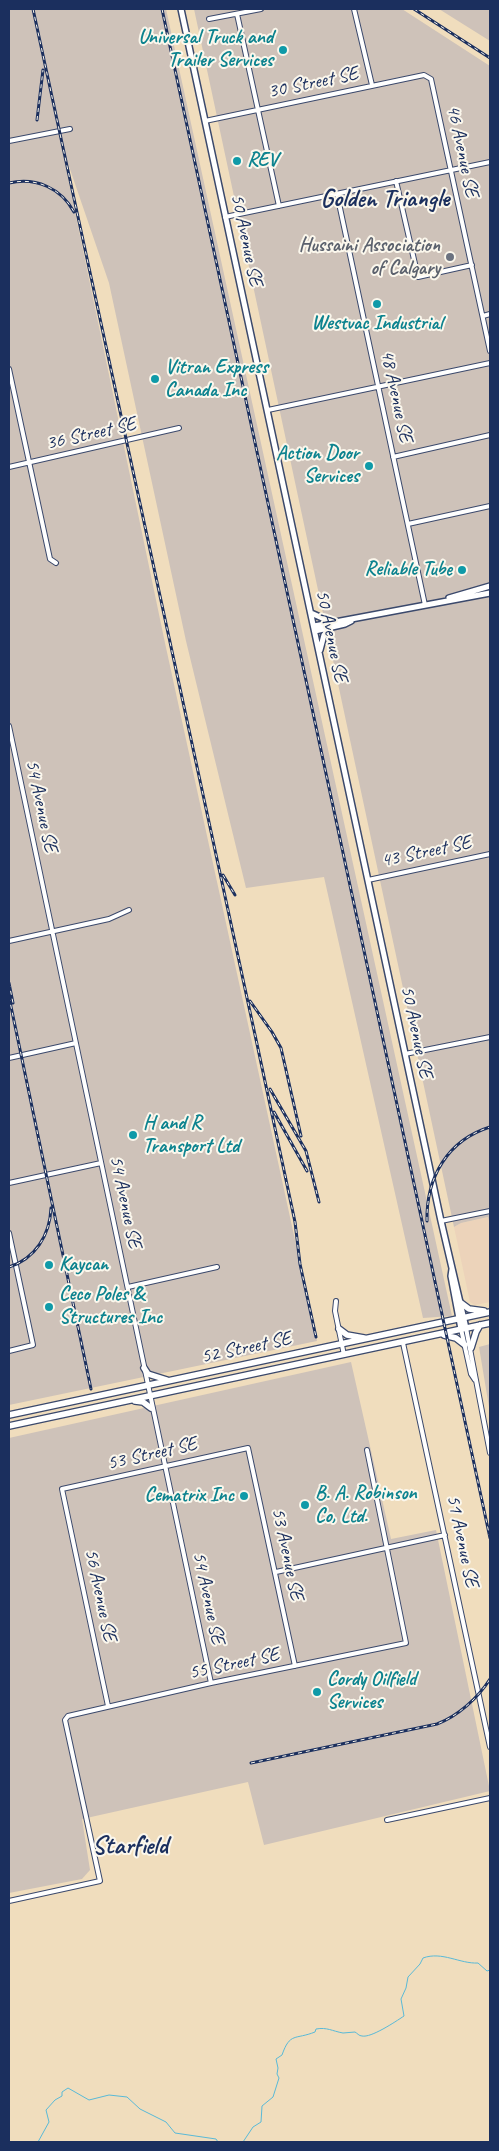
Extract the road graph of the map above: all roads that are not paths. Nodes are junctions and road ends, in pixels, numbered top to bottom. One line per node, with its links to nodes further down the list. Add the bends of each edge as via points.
1 (182, 9): 9 (street, 50 Avenue SE)
2 (261, 9): 4 (street)
3 (354, 9): 7 (street)
4 (238, 14): 5 (street); 8 (street)
5 (209, 19)
6 (427, 76): 7 (street, 30 Street SE); 13 (street, 46 Avenue SE, via 432,79)
7 (372, 85): 8 (street, 30 Street SE)
8 (258, 110): 9 (street, 30 Street SE); 16 (street)
9 (205, 121): 17 (street, 50 Avenue SE)
10 (70, 129): 11 (street)
11 (9, 141)
12 (490, 162): 13 (street)
13 (451, 170): 14 (street); 18 (street, 46 Avenue SE)
14 (396, 181): 15 (street); 18 (street, via 418,277)
15 (337, 194): 16 (street); 24 (street, 48 Avenue SE)
16 (279, 206): 17 (street)
17 (225, 217): 25 (street, 50 Avenue SE)
18 (472, 265): 20 (street, 46 Avenue SE)
19 (490, 314): 20 (street)
20 (483, 316): 21 (street, 46 Avenue SE)
21 (490, 351)
22 (490, 363): 24 (street)
23 (9, 369): 29 (street)
24 (378, 386): 25 (street); 28 (street, 48 Avenue SE)
25 (268, 410): 37 (street, 50 Avenue SE)
26 (179, 428): 29 (street, 36 Street SE)
27 (490, 435): 28 (street)
28 (393, 457): 32 (street, 48 Avenue SE)
29 (28, 463): 30 (street, 36 Street SE); 33 (street, via 50,559)
30 (9, 467)
31 (490, 506): 32 (street)
32 (408, 524): 36 (street, 48 Avenue SE)
33 (56, 563)
34 (490, 586): 36 (street)
35 (490, 593): 36 (street)
36 (425, 605): 38 (street)
37 (311, 613): 38 (street); 39 (street, 50 Avenue SE)
38 (331, 625): 39 (street); 40 (street, via 324,635)
39 (314, 629): 40 (street, 50 Avenue SE)
40 (320, 653): 43 (street, 50 Avenue SE)
41 (9, 726): 45 (street, 54 Avenue SE)
42 (490, 854): 43 (street, 43 Street SE)
43 (368, 880): 49 (street, 50 Avenue SE)
44 (129, 910): 45 (street, via 108,919)
45 (52, 932): 46 (street); 48 (street, 54 Avenue SE)
46 (9, 941)
47 (490, 1037): 49 (street)
48 (76, 1044): 50 (street); 51 (street, 54 Avenue SE)
49 (405, 1054): 54 (street, 50 Avenue SE)
50 (9, 1058)
51 (101, 1163): 52 (street); 58 (street, 54 Avenue SE)
52 (9, 1184)
53 (490, 1211): 54 (street)
54 (441, 1221): 57 (street, 50 Avenue SE)
55 (9, 1233): 72 (street, via 33,1345)
56 (217, 1267): 58 (street)
57 (452, 1269): 60 (street, 50 Avenue SE); 62 (street, 50 Avenue SE)
58 (128, 1287): 74 (street, 54 Avenue SE)
59 (336, 1301): 65 (street)
60 (461, 1303): 61 (main road, via 472,1310); 62 (street, 50 Avenue SE)
61 (489, 1312): 62 (main road, 52 Street SE)
62 (461, 1318): 66 (street, 50 Avenue SE); 68 (main road, 52 Street SE)
63 (490, 1323): 64 (main road, 52 Street SE)
64 (480, 1326): 66 (main road, 52 Street SE); 71 (main road)
65 (339, 1329): 68 (main road, via 347,1335); 70 (street)
66 (464, 1329): 67 (main road, 52 Street SE); 71 (street, 50 Avenue SE)
67 (439, 1334): 69 (main road, 52 Street SE); 71 (main road, via 453,1337)
68 (366, 1338): 70 (main road, 52 Street SE)
69 (403, 1343): 73 (main road, 52 Street SE); 87 (street, 51 Avenue SE)
70 (342, 1344): 73 (street); 75 (main road, 52 Street SE)
71 (468, 1347): 84 (street, 50 Avenue SE, via 471,1374)
72 (9, 1351)
73 (344, 1355): 77 (main road, 52 Street SE)
74 (144, 1368): 75 (main road, via 148,1374); 76 (street, 54 Avenue SE)
75 (169, 1381): 76 (main road, 52 Street SE)
76 (146, 1386): 77 (street, 54 Avenue SE); 80 (main road, 52 Street SE)
77 (149, 1397): 78 (main road, 52 Street SE); 79 (street, 54 Avenue SE)
78 (133, 1400): 79 (main road); 81 (main road, 52 Street SE)
79 (152, 1408): 85 (street, 54 Avenue SE)
80 (9, 1414)
81 (9, 1426)
82 (248, 1448): 85 (street, 53 Street SE); 89 (street, 53 Avenue SE)
83 (367, 1450): 88 (street)
84 (490, 1453)
85 (164, 1467): 86 (street, 53 Street SE); 91 (street, 54 Avenue SE)
86 (62, 1489): 92 (street, 56 Avenue SE)
87 (445, 1535): 88 (street); 93 (street, 51 Avenue SE)
88 (387, 1547): 89 (street); 90 (street, 55 Street SE, via 406,1643)
89 (276, 1572): 90 (street, 53 Avenue SE)
90 (295, 1666): 91 (street, 55 Street SE)
91 (210, 1683): 92 (street, 55 Street SE)
92 (108, 1706): 96 (street, 55 Street SE, via 68,1716 65,1720 100,1881)
93 (490, 1747)
94 (490, 1798): 95 (street)
95 (387, 1820)
96 (9, 1901)

